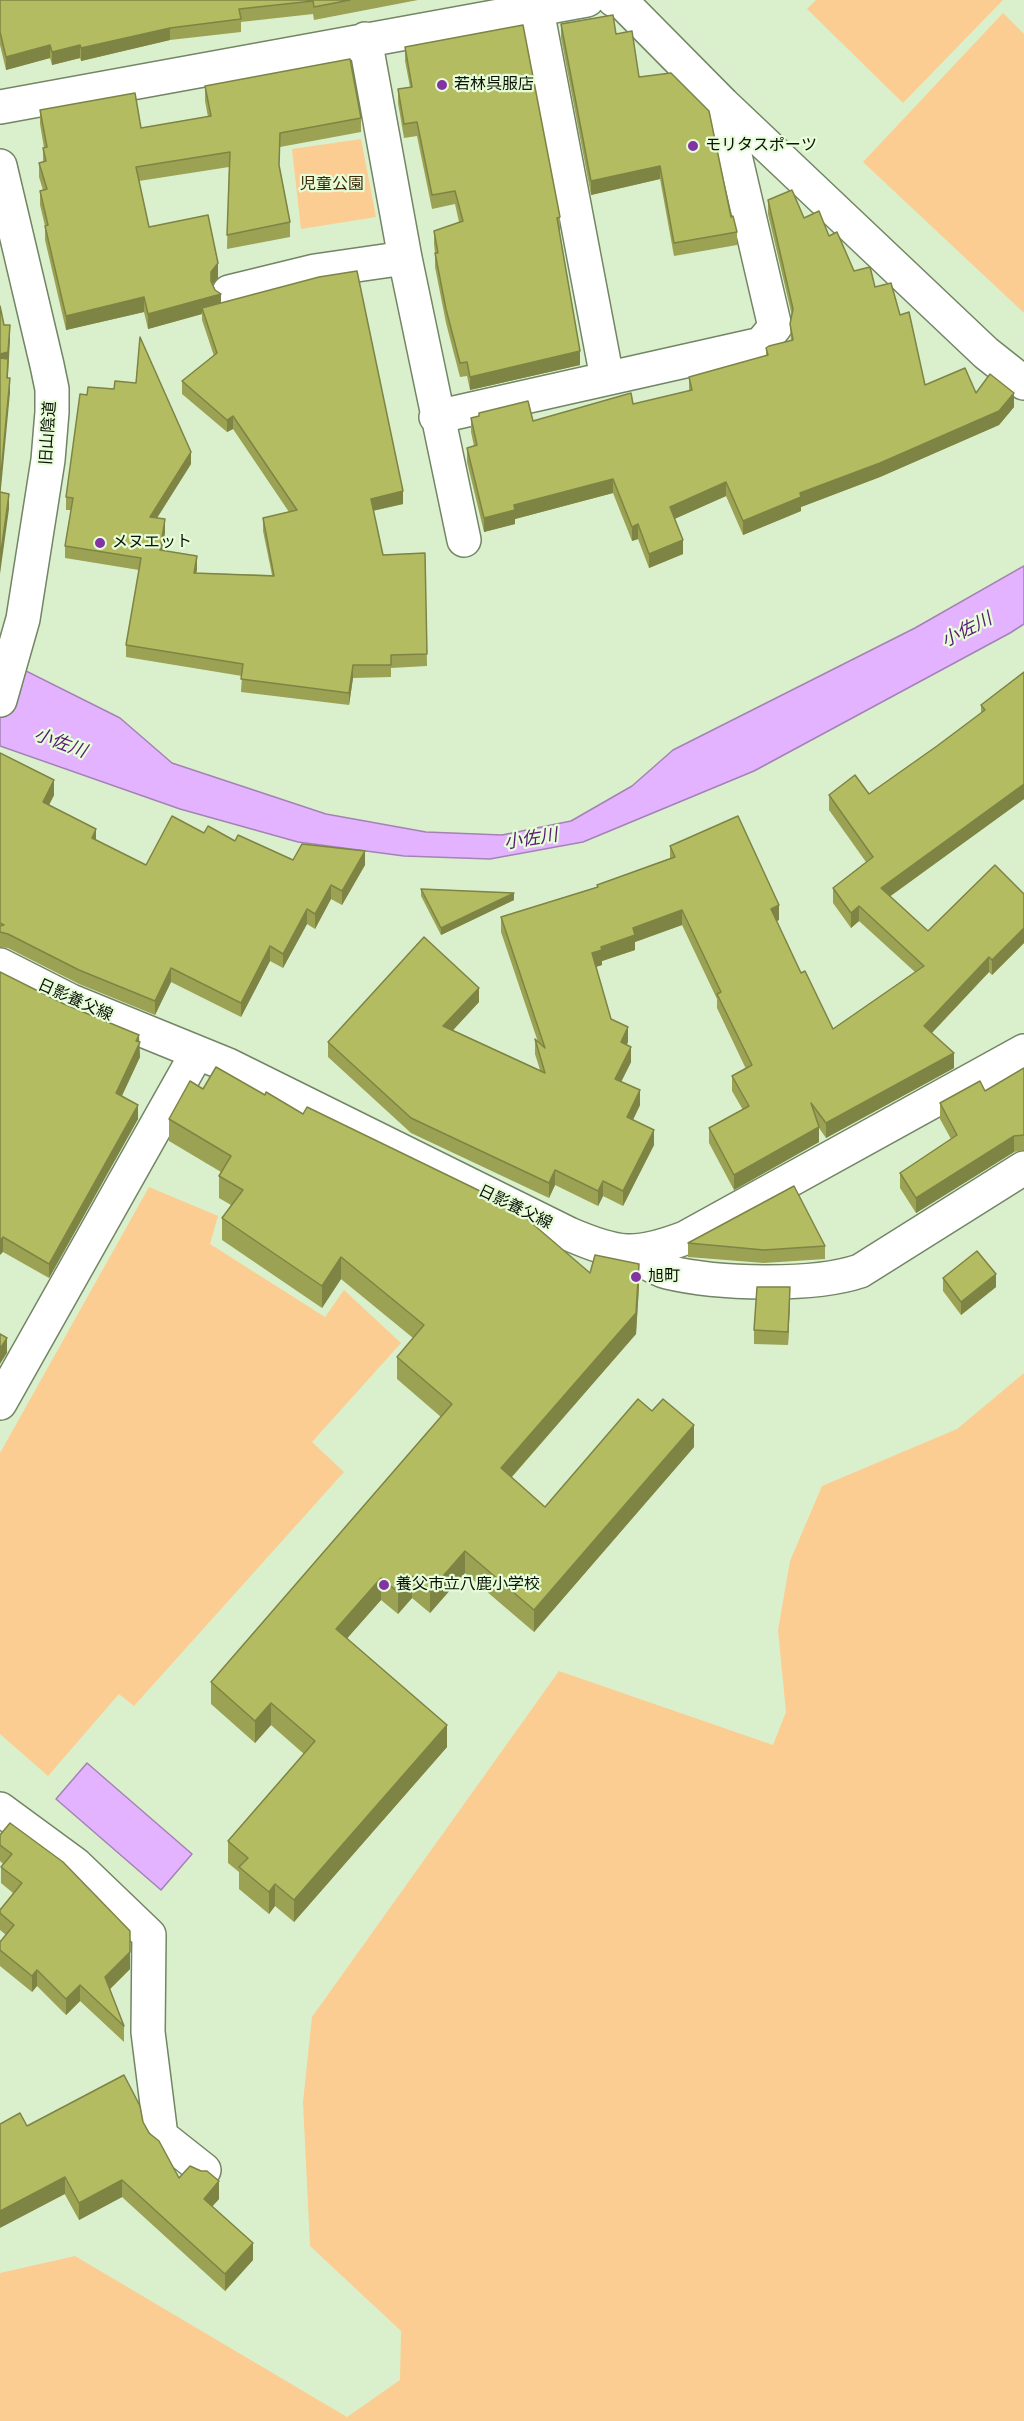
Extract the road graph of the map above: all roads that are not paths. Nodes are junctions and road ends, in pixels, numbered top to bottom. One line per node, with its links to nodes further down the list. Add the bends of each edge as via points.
1 (588, 0): 3 (street)
2 (621, 1): 5 (street)
3 (537, 10): 4 (street); 10 (street)
4 (365, 39): 6 (street); 8 (street)
5 (723, 104): 10 (street, via 775,327 760,344); 11 (street, via 986,353)
6 (0, 107)
7 (0, 166): 14 (street, 旧山陰道, via 52,389 48,460 23,619)
8 (405, 258): 9 (street, via 315,271); 12 (street)
9 (229, 292)
10 (607, 378): 12 (street)
11 (1024, 383)
12 (436, 417): 13 (street)
13 (464, 540)
14 (0, 700)
15 (0, 965): 17 (street, 日影養父線, via 71,1001)
16 (1024, 1051): 19 (street, 日影養父線, via 685,1238 657,1249)
17 (197, 1053): 19 (street, 日影養父線, via 569,1234 600,1248); 20 (street)
18 (1024, 1168): 19 (street, via 860,1271 842,1277 806,1282 665,1272)
19 (630, 1253)
20 (0, 1403)
21 (0, 1809): 22 (street, via 75,1863 149,1935 148,2032 161,2136)
22 (204, 2170)

